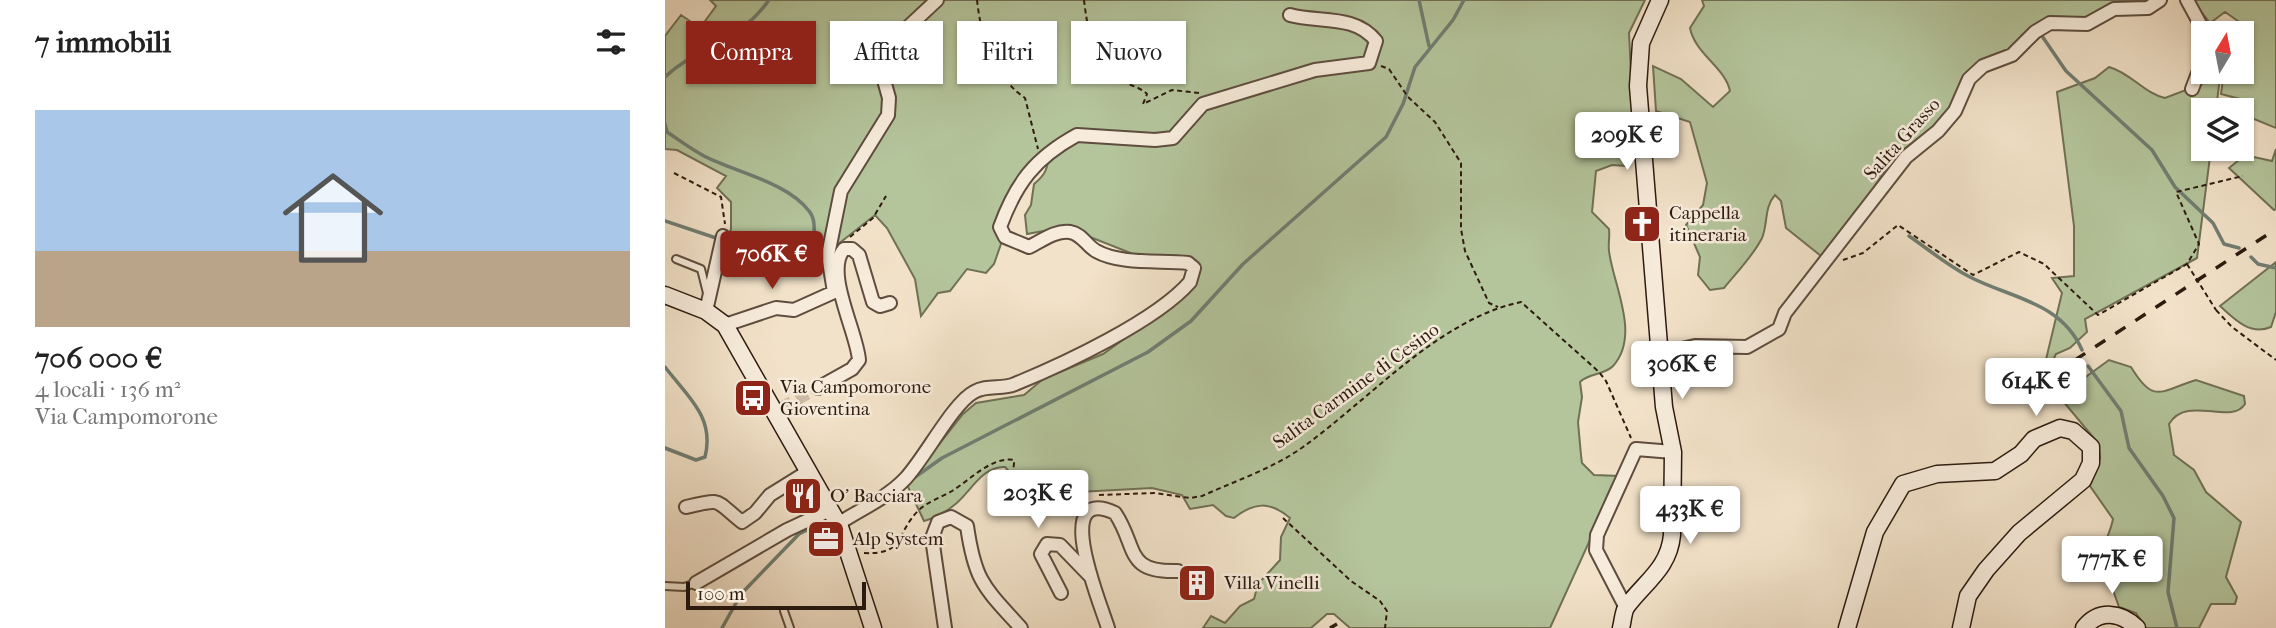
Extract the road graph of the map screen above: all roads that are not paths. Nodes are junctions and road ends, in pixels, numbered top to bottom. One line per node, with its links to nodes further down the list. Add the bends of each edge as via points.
1 (937, 0): 14 (street, via 885,53 882,65 888,115 841,191 828,255 832,295 794,310 776,307)
2 (1660, 0): 15 (street, via 1641,43 1638,86)
3 (2160, 0): 15 (street, Salita Grasso, via 2148,8 2114,9 2087,24 2050,23 2012,55 1983,66 1969,79 1955,111 1906,157 1785,313 1779,329 1747,347 1695,345)
4 (2187, 0): 6 (street)
5 (1290, 15): 20 (street, via 1346,22 1363,29 1376,40 1369,63 1315,70 1220,98 1196,109 1173,138 1077,135 1045,158 1013,192 1000,227 1005,237 1030,247 1053,234 1068,232 1079,235 1096,251 1127,259 1188,263 1194,268 1190,282 1105,342 1012,386 973,392 959,403 903,481)
6 (2198, 21)
7 (2194, 84): 8 (street)
8 (2192, 89)
9 (723, 236): 13 (street)
10 (675, 259): 13 (lane, via 701,269)
11 (665, 295): 13 (street)
12 (890, 303): 16 (street, via 880,306 873,302 859,255 844,249 837,261 840,284 859,360)
13 (707, 307): 14 (street)
14 (725, 326): 18 (street, via 777,410)
15 (1660, 354): 17 (street)
16 (823, 385)
17 (1672, 452): 26 (street, via 1671,548 1663,566); 26 (street, via 1636,449 1597,535 1596,550)
18 (807, 472): 19 (street, via 770,495 742,522 727,505 714,500); 20 (street)
19 (686, 507)
20 (834, 517): 23 (street, via 787,530); 29 (street)
21 (1178, 571): 22 (street, via 1157,572 1142,565 1132,555 1115,513 1097,509 1083,519 1081,527)
22 (1093, 579): 25 (street, via 1060,545 1047,544 1041,554); 32 (street)
23 (696, 583): 24 (lane)
24 (665, 586)
25 (1061, 593)
26 (1626, 607): 33 (street)
27 (783, 611): 28 (lane)
28 (790, 628)
29 (873, 628)
30 (945, 628): 31 (street, via 932,538 938,522 951,517 967,526 975,573)
31 (1021, 628)
32 (1108, 628)
33 (1622, 628)
34 (1847, 628): 35 (street, via 1875,532 1903,484 1937,474 1995,471 2021,454 2033,439 2060,428 2073,431 2091,447 2091,463 2083,480 2019,533 1986,570 1968,596)
35 (1961, 628)
36 (2084, 628): 37 (street, via 2108,614 2129,620)
37 (2137, 628)

